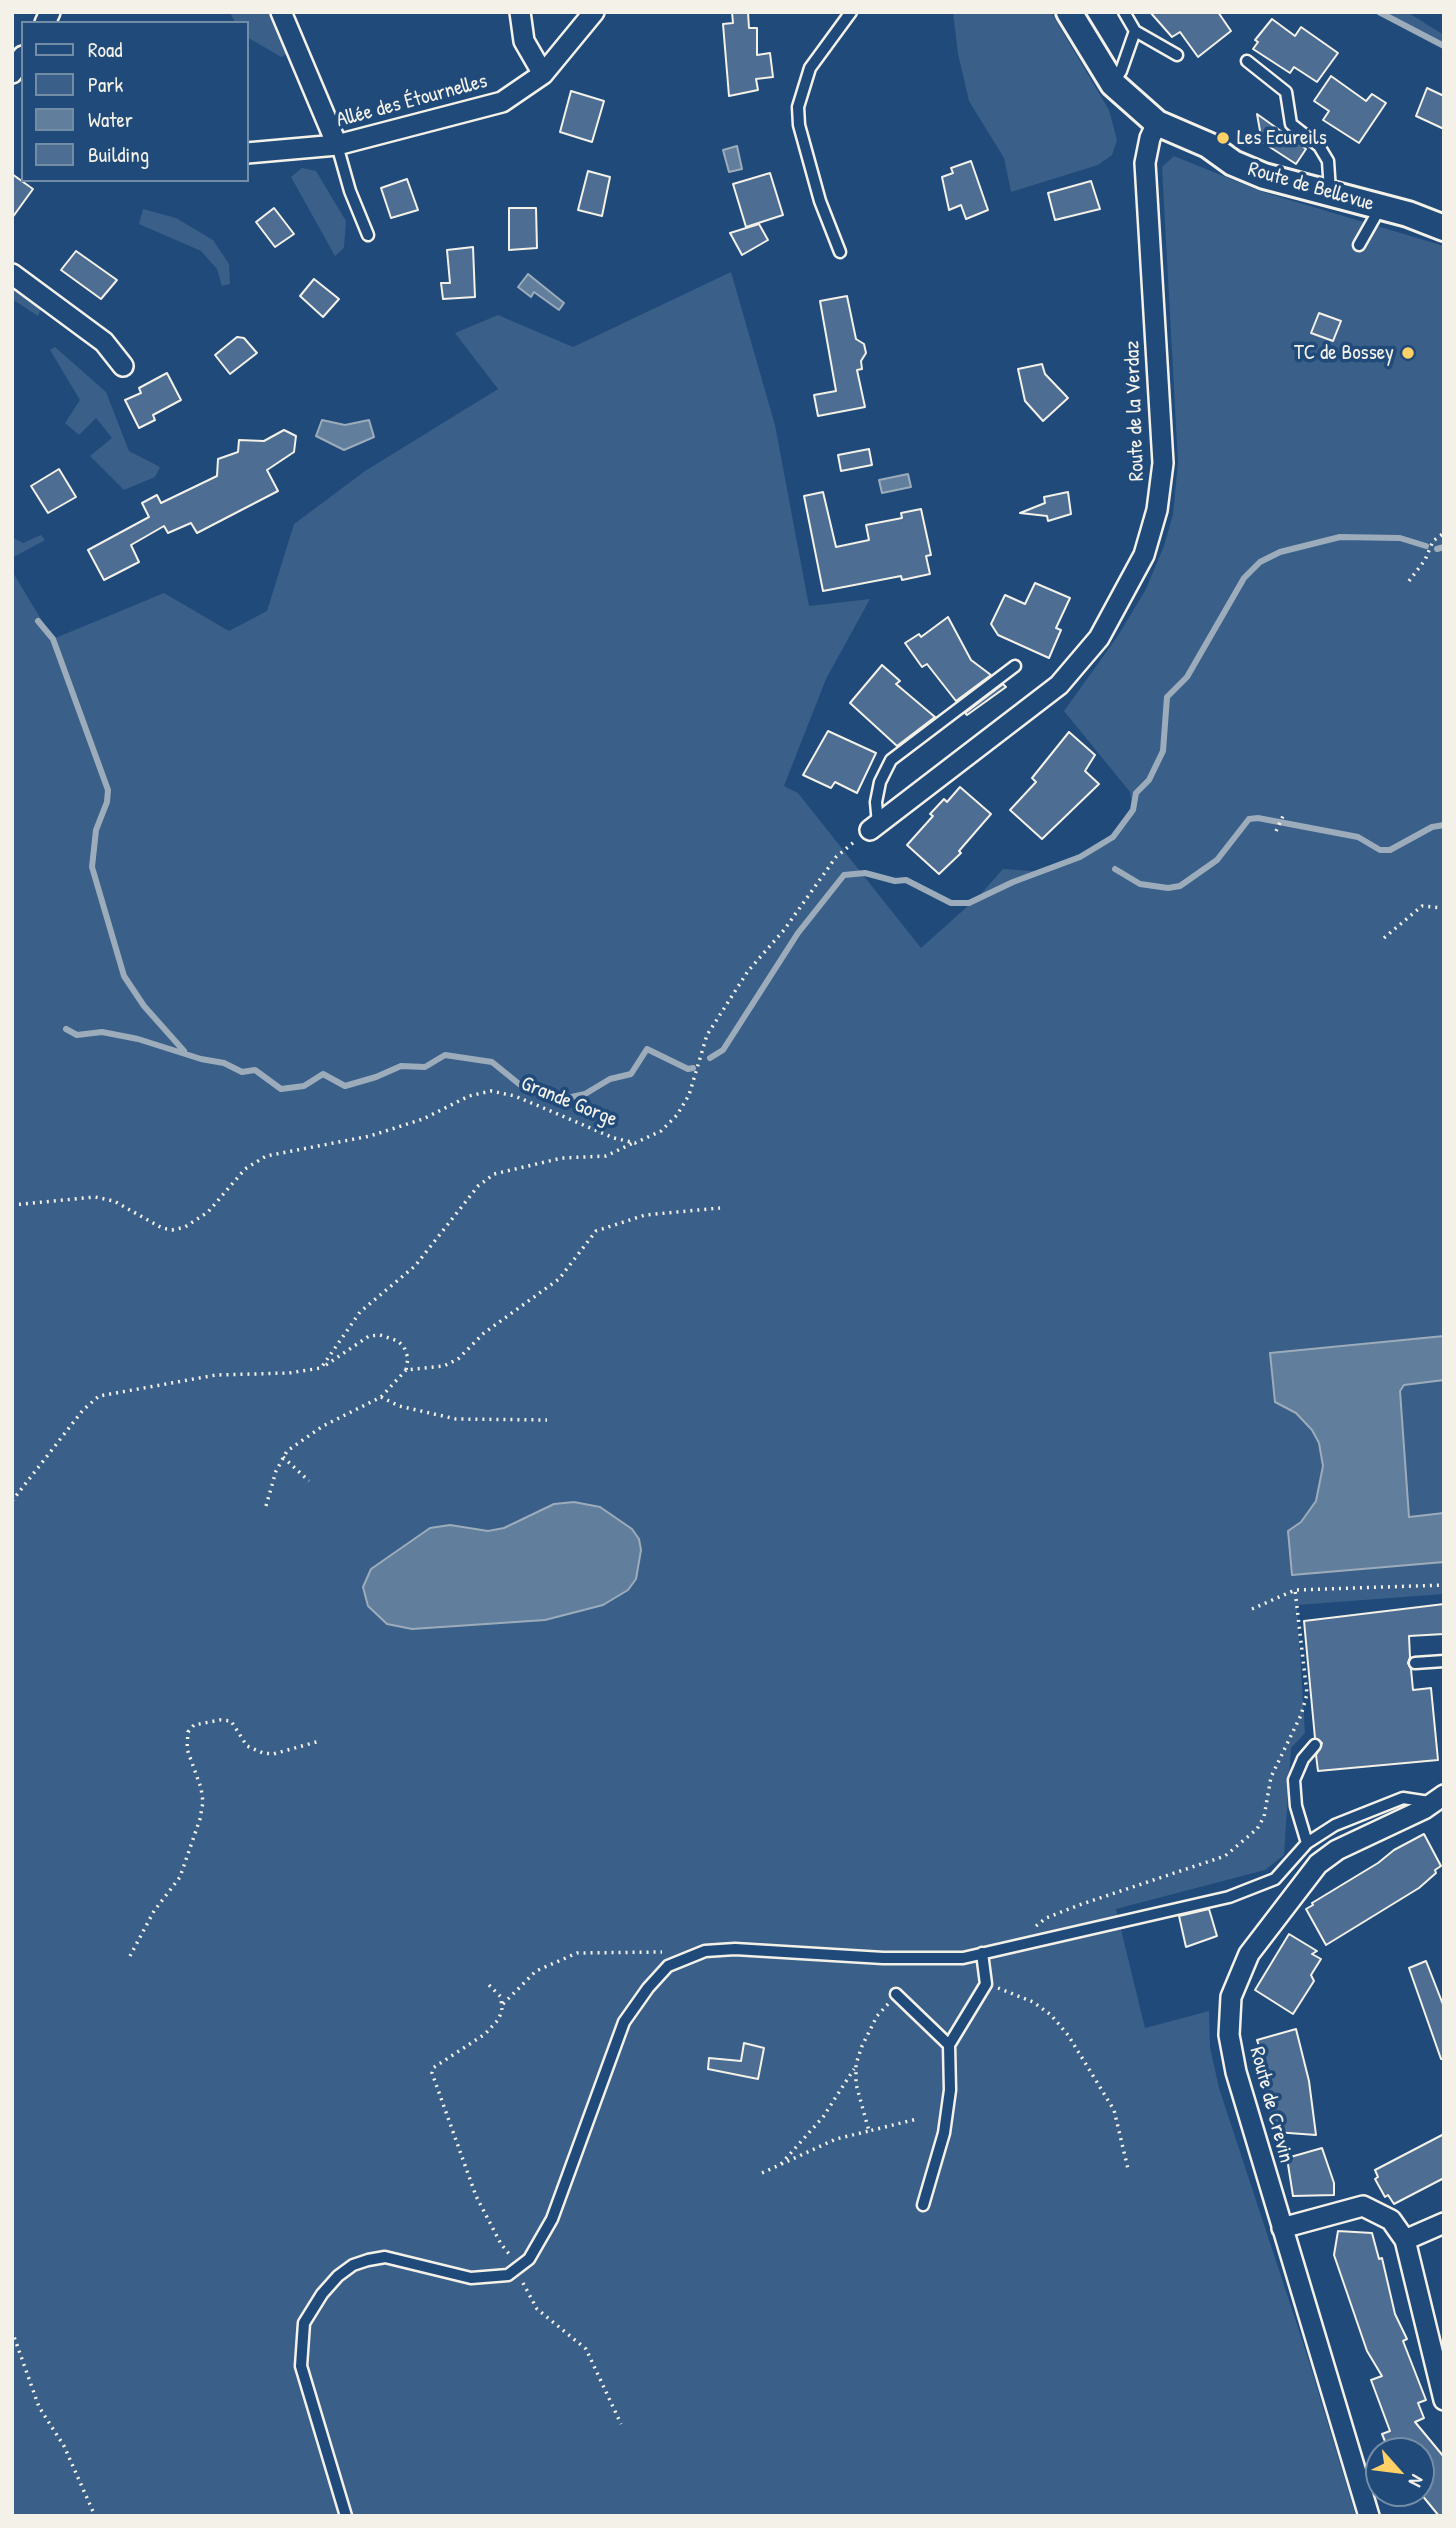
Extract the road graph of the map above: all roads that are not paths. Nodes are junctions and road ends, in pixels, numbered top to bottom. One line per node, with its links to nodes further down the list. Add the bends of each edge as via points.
1 (281, 12): 13 (street)
2 (520, 12): 10 (street, via 524,41)
3 (594, 12): 10 (street, Allée des Étournelles)
4 (851, 12): 22 (lane, via 810,68 798,107 820,201)
5 (1069, 12): 11 (street, Route de Bellevue)
6 (1124, 12): 7 (lane)
7 (1135, 31): 8 (lane); 11 (lane)
8 (1177, 55)
9 (1247, 61): 15 (lane, via 1286,92 1291,124 1324,152)
10 (543, 74): 13 (street, Allée des Étournelles, via 502,102)
11 (1113, 85): 12 (street, Route de Bellevue)
12 (1157, 123): 15 (street, Route de Bellevue, via 1208,145 1233,163); 26 (street, Route de la Verdaz, via 1145,163 1163,463 1157,510 1144,555 1099,638 1059,685)
13 (337, 145): 14 (street, Allée des Étournelles); 20 (lane)
14 (248, 153)
15 (1330, 195): 16 (street, Route de Bellevue)
16 (1380, 207): 18 (street, Route de Bellevue); 21 (lane)
17 (1444, 212): 18 (street, Route de Bellevue)
18 (1408, 215): 19 (street, Route de Bellevue)
19 (1444, 228)
20 (368, 235)
21 (1359, 244)
22 (840, 252)
23 (12, 274): 24 (street, via 104,341)
24 (123, 366)
25 (1015, 666): 26 (lane, via 891,760 880,782)
26 (874, 827)
27 (1444, 1661): 28 (lane)
28 (1415, 1663)
29 (1315, 1745): 31 (lane, via 1294,1780)
30 (1440, 1801): 31 (lane, via 1403,1798 1335,1825); 37 (street, Route de Crevin, via 1345,1846 1318,1864 1260,1938 1233,1987 1232,2057)
31 (1307, 1843): 32 (lane, via 1275,1879 1241,1892)
32 (982, 1953): 34 (lane, via 986,1984); 40 (lane, via 963,1958 883,1958 725,1950 705,1951 668,1966 624,2022 552,2219 521,2266 509,2275 471,2278 386,2257 368,2259 353,2265 322,2294 304,2323 301,2366)
33 (896, 1994): 34 (lane)
34 (949, 2045): 35 (lane, via 950,2090 944,2133)
35 (923, 2205)
36 (1444, 2223): 38 (street)
37 (1282, 2228): 38 (street, via 1363,2206 1384,2214); 41 (street, Route de Crevin)
38 (1405, 2240): 39 (street)
39 (1444, 2400)
40 (346, 2516)
41 (1369, 2516)

